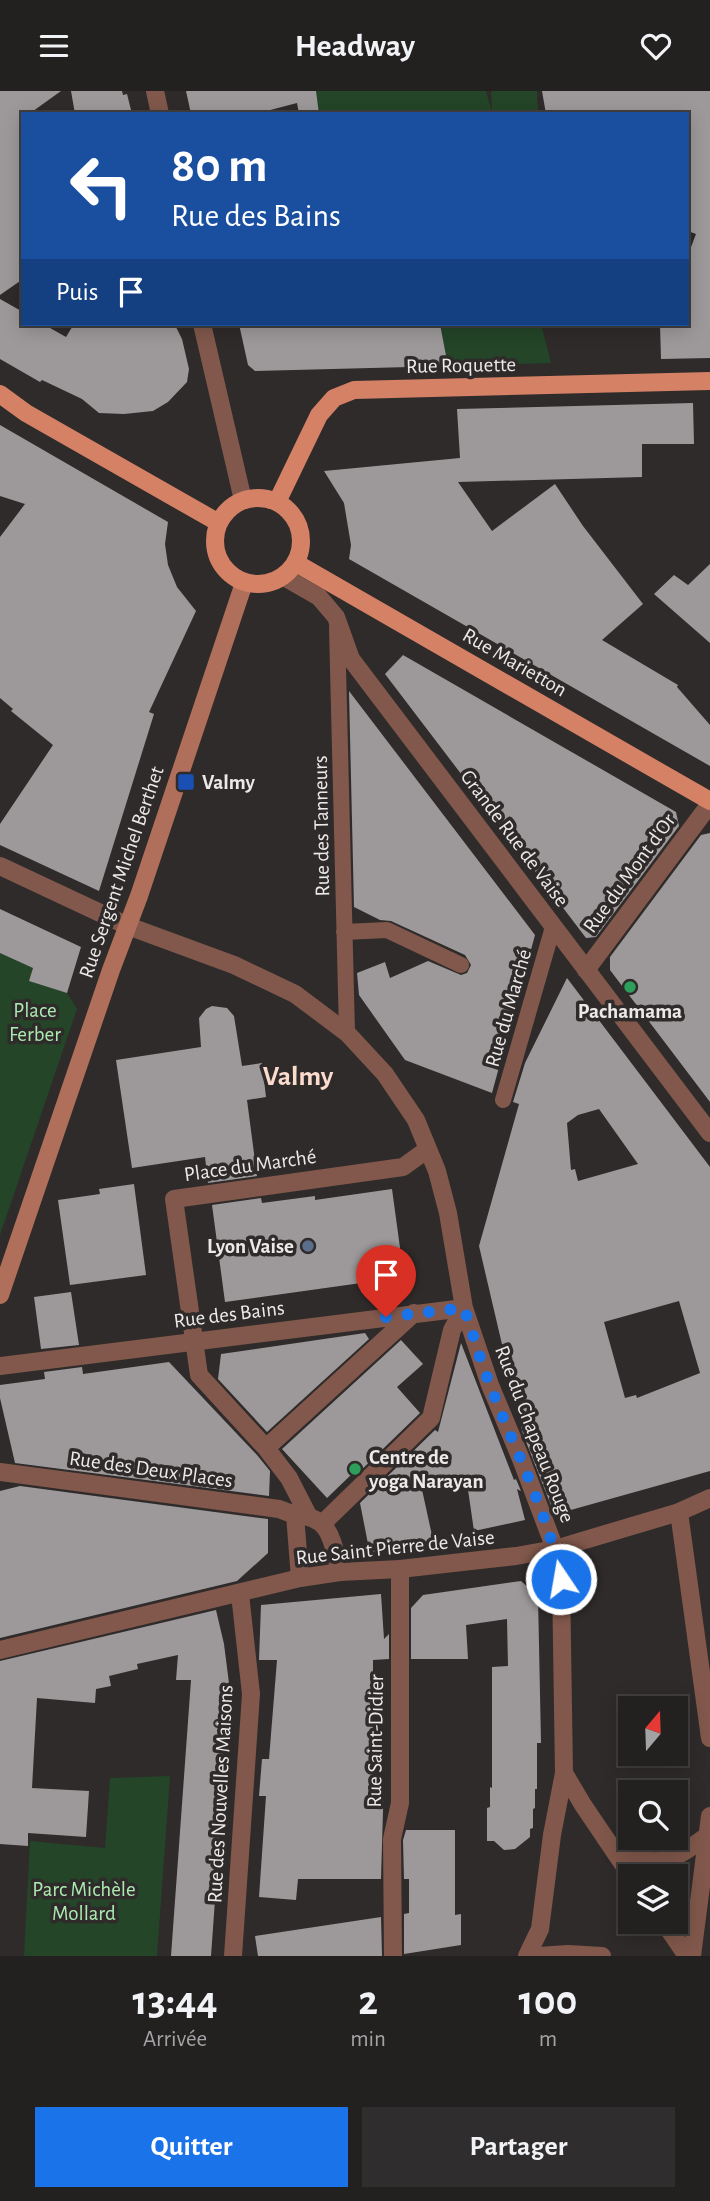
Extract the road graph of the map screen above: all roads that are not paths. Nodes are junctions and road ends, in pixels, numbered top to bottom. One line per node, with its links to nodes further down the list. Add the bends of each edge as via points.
1 (155, 91): 2 (street)
2 (160, 112)
3 (202, 326): 6 (street)
4 (710, 381): 7 (main road, Rue Roquette, via 354,390 334,398 319,415)
5 (0, 394): 8 (main road)
6 (243, 500): 7 (main road); 8 (main road)
7 (277, 502): 9 (main road, via 295,517 300,528 301,552)
8 (219, 523): 11 (main road, via 215,552 231,576)
9 (296, 563): 10 (main road); 13 (main road, Rue Marietton)
10 (284, 577): 11 (main road, via 272,583); 12 (street, Grande Rue de Vaise, via 319,597)
11 (244, 583): 15 (main road, Rue Sergent Michel Berthet)
12 (336, 617): 16 (street, Grande Rue de Vaise, via 351,659); 17 (street, Rue des Tanneurs)
13 (710, 803): 19 (street, Rue du Mont d'Or)
14 (0, 866): 15 (street)
15 (128, 926): 20 (street, via 234,965 295,994); 24 (main road, Rue Sergent Michel Berthet)
16 (554, 927): 19 (street, Grande Rue de Vaise); 21 (street, Rue du Marché)
17 (344, 932): 18 (street, via 387,930); 20 (street, Rue des Tanneurs)
18 (461, 965)
19 (586, 969): 22 (street, Grande Rue de Vaise)
20 (347, 1033): 23 (street, via 385,1074 416,1120)
21 (503, 1100)
22 (710, 1133)
23 (428, 1149): 25 (street, Rue du Chapeau Rouge, via 449,1213); 27 (street, Place du Marché, via 402,1167 174,1199)
24 (0, 1295)
25 (464, 1308): 26 (street, Rue des Bains); 33 (street, via 452,1330 431,1418); 34 (street, Rue du Chapeau Rouge)
26 (414, 1313): 27 (street, Rue des Bains); 29 (street)
27 (194, 1342): 28 (street, Rue des Bains); 29 (street, via 199,1375)
28 (0, 1366)
29 (266, 1448): 33 (street, via 289,1478)
30 (0, 1472): 33 (street, Rue des Deux Places, via 279,1509)
31 (710, 1498): 32 (street, Rue Saint Pierre de Vaise)
32 (679, 1512): 34 (street, Rue Saint Pierre de Vaise); 40 (street)
33 (309, 1518): 36 (street, via 331,1537); 37 (street)
34 (555, 1549): 35 (street, Rue Saint Pierre de Vaise); 41 (street, Rue du Chapeau Rouge, via 561,1579)
35 (400, 1569): 36 (street, Rue Saint Pierre de Vaise); 48 (street, Rue Saint-Didier, via 400,1803 392,1839)
36 (340, 1572): 37 (street, Rue Saint Pierre de Vaise)
37 (300, 1579): 38 (street, Rue Saint Pierre de Vaise)
38 (240, 1594): 39 (street, Rue Saint Pierre de Vaise); 47 (street, Rue des Nouvelles Maisons, via 251,1694)
39 (0, 1650)
40 (710, 1738)
41 (564, 1773): 44 (street); 49 (street, Rue du Chapeau Rouge, via 540,1929)
42 (710, 1816): 43 (street)
43 (707, 1836): 44 (street, via 675,1858 662,1861 649,1863); 52 (street)
44 (616, 1853): 45 (street)
45 (623, 1864)
46 (673, 1934): 52 (street)
47 (233, 1956)
48 (393, 1956)
49 (527, 1956)
50 (538, 1956): 51 (street)
51 (602, 1956)
52 (690, 1956)

